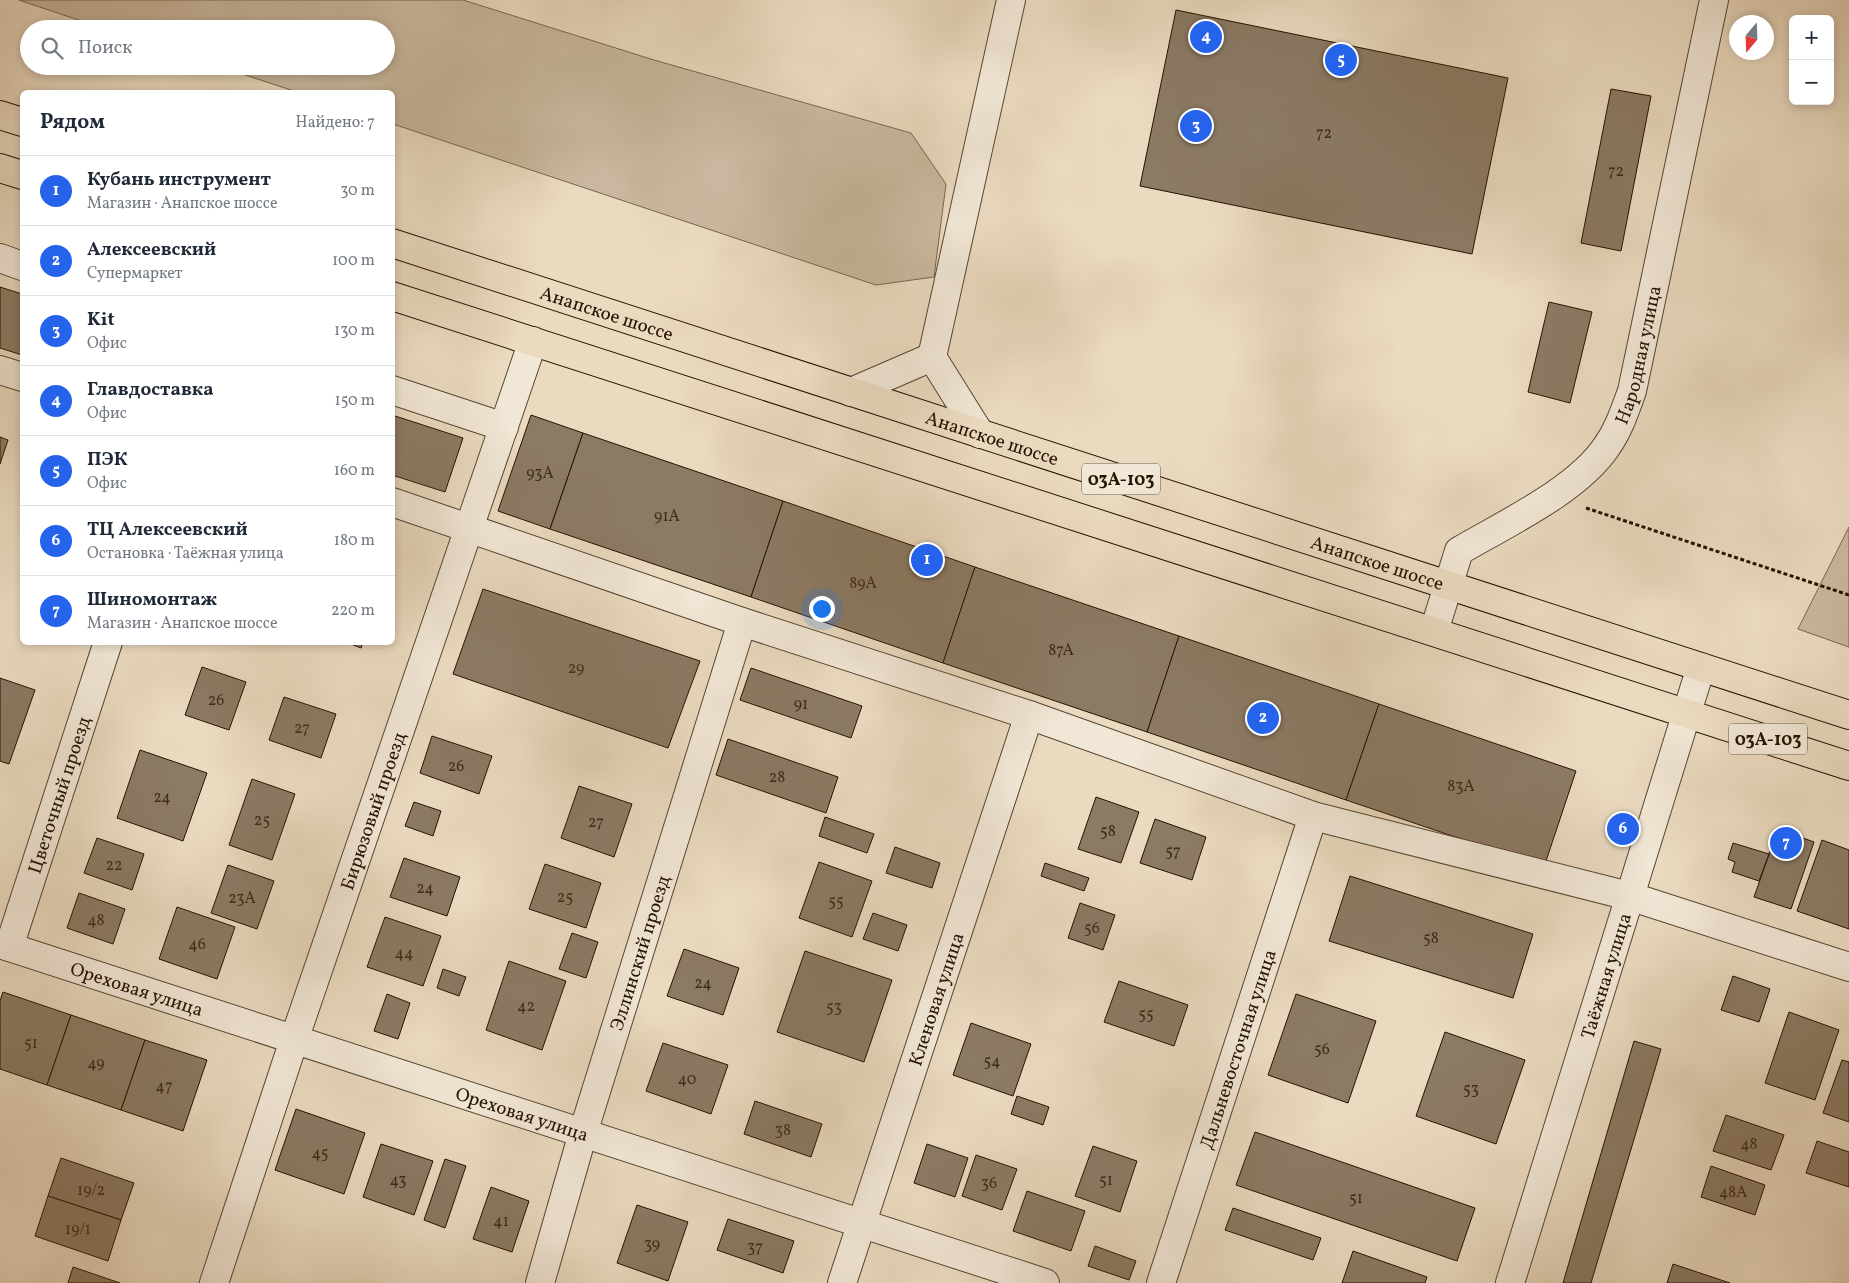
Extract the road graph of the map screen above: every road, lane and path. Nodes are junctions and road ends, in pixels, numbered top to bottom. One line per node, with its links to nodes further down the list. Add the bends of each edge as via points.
1 (1011, 0): 12 (street)
2 (1714, 0): 19 (street, Народная улица, via 1632,390 1620,424 1607,447 1590,466)
3 (0, 115): 4 (main road)
4 (20, 121)
5 (0, 168): 6 (main road)
6 (20, 174)
7 (395, 244): 16 (main road, Анапское шоссе / 03А-103)
8 (0, 258): 9 (street)
9 (20, 265)
10 (395, 297): 11 (main road, 03А-103)
11 (533, 341): 17 (street, Бирюзовый проезд); 25 (main road, 03А-103)
12 (932, 357): 16 (street); 18 (street)
13 (0, 370): 14 (street)
14 (20, 376)
15 (395, 391): 17 (street)
16 (851, 392): 18 (main road, Анапское шоссе / 03А-103)
17 (504, 427): 21 (street, Бирюзовый проезд)
18 (980, 434): 22 (main road, Анапское шоссе / 03А-103)
19 (1552, 497): 22 (street, Народная улица, via 1459,551); 23 (path)
20 (395, 503): 21 (street)
21 (469, 528): 24 (street); 36 (street, Бирюзовый проезд)
22 (1448, 584): 25 (street, Народная улица); 27 (main road, Анапское шоссе / 03А-103)
23 (1849, 595)
24 (742, 622): 29 (street); 37 (street, Эллинский проезд)
25 (1434, 631): 28 (main road, 03А-103)
26 (107, 645): 34 (street, Цветочный проезд)
27 (1701, 667): 28 (street, Таёжная улица); 30 (main road, Анапское шоссе / 03А-103)
28 (1687, 712): 31 (main road, 03А-103); 33 (street, Таёжная улица)
29 (1029, 715): 32 (street); 38 (street, Кленовая улица)
30 (1849, 715)
31 (1849, 766)
32 (1313, 816): 33 (street); 43 (street, Дальневосточная улица)
33 (1629, 896): 35 (street); 44 (street, Таёжная улица)
34 (4, 946): 36 (street, Ореховая улица)
35 (1849, 967)
36 (294, 1040): 37 (street, Ореховая улица); 39 (street, Бирюзовый проезд)
37 (583, 1133): 38 (street, Ореховая улица); 40 (street, Эллинский проезд)
38 (862, 1224): 41 (street, Кленовая улица); 42 (street, Ореховая улица)
39 (214, 1283)
40 (540, 1283)
41 (842, 1283)
42 (1045, 1283)
43 (1162, 1283)
44 (1510, 1283)

